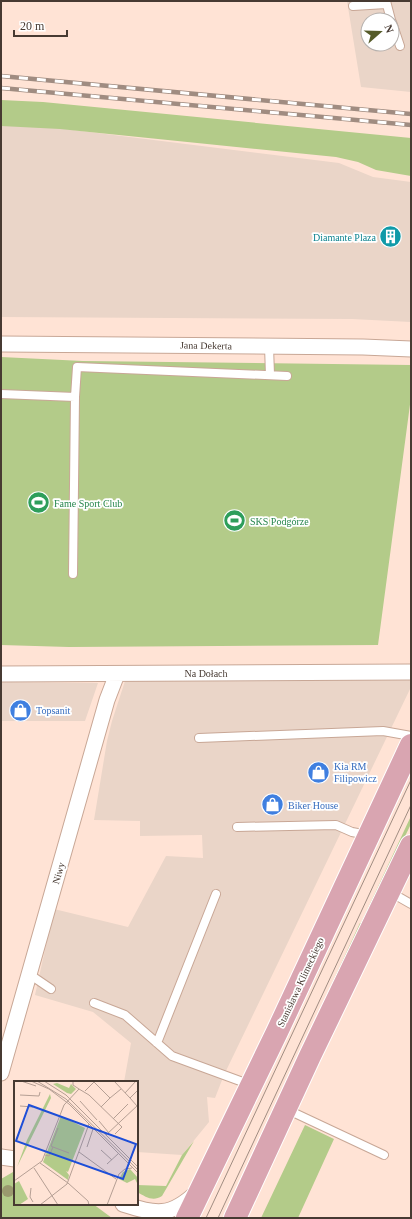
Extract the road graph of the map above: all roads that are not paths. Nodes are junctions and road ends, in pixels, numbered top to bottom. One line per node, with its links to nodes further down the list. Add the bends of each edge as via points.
1 (386, 3): 2 (lane)
2 (352, 6)
3 (1, 344): 4 (street, Jana Dekerta)
4 (270, 346): 5 (street, Jana Dekerta); 6 (lane)
5 (411, 349)
6 (270, 375): 7 (lane); 9 (lane, via 76,367)
7 (287, 376)
8 (1, 394): 9 (lane)
9 (76, 397): 10 (lane)
10 (72, 574)
11 (411, 672): 13 (street, Na Dołach)
12 (1, 674): 13 (street, Na Dołach)
13 (117, 674): 23 (street, Niwy, via 107,700)
14 (411, 736): 15 (lane, via 383,731)
15 (199, 738)
16 (411, 745): 18 (main road, Stanisława Klimeckiego)
17 (237, 827): 18 (lane, via 336,825 352,832)
18 (369, 835): 28 (main road, Stanisława Klimeckiego)
19 (411, 846): 20 (main road)
20 (389, 892): 22 (lane); 29 (main road)
21 (216, 894): 26 (lane)
22 (411, 904)
23 (29, 974): 24 (lane); 27 (street, Niwy)
24 (51, 989)
25 (94, 1003): 26 (lane, via 125,1015)
26 (157, 1042): 28 (lane, via 172,1056)
27 (1, 1073)
28 (252, 1085): 33 (main road, Stanisława Klimeckiego)
29 (286, 1109): 30 (lane); 38 (main road)
30 (384, 1155)
31 (1, 1157): 32 (street)
32 (14, 1159)
33 (202, 1187): 35 (street, via 175,1209 149,1212); 37 (main road, Stanisława Klimeckiego)
34 (120, 1205): 36 (street)
35 (126, 1205)
36 (131, 1218)
37 (187, 1218)
38 (235, 1218)

